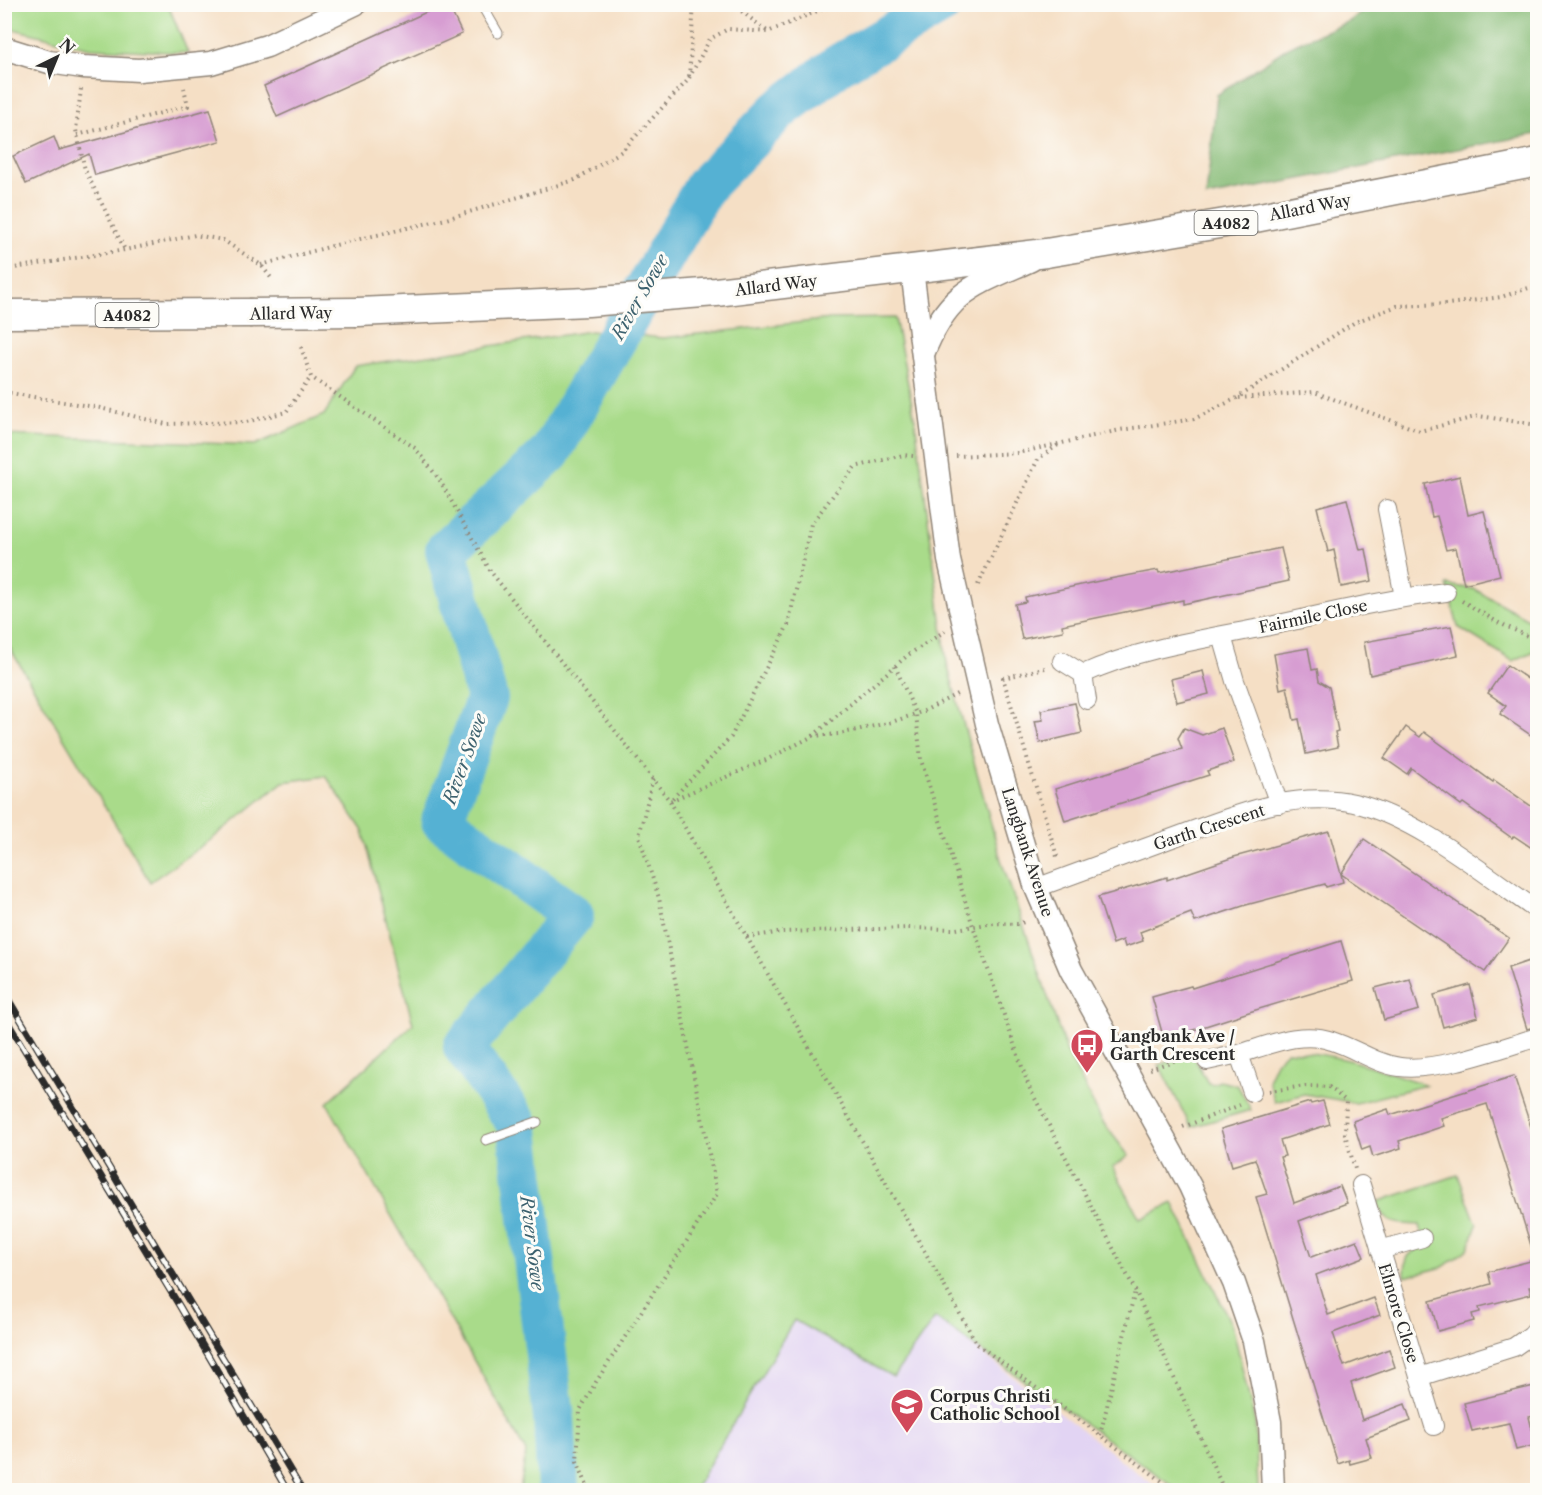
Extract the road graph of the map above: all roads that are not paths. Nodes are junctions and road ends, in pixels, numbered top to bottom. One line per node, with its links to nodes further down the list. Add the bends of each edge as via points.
1 (355, 4): 4 (street, via 267,46 211,63 139,70 83,67 49,62)
2 (481, 4): 3 (lane)
3 (498, 33)
4 (4, 48)
5 (1538, 162): 6 (main road, Allard Way / A4082, via 1255,218)
6 (1046, 253): 7 (main road, Allard Way / A4082); 9 (street, via 976,285 952,302 936,324)
7 (912, 270): 8 (main road, Allard Way / A4082, bridge, via 588,302 358,312); 9 (street, Langbank Avenue)
8 (4, 314)
9 (923, 354): 18 (street, Langbank Avenue, via 949,560 987,724)
10 (1387, 508): 12 (street)
11 (1446, 592): 12 (street, Fairmile Close)
12 (1404, 597): 13 (street, Fairmile Close)
13 (1222, 636): 15 (street, Fairmile Close, via 1106,664); 17 (street)
14 (1062, 661): 15 (street)
15 (1083, 674): 16 (street)
16 (1087, 700)
17 (1279, 804): 18 (street, Garth Crescent, via 1241,813); 19 (street, Garth Crescent, via 1338,801 1384,813 1429,836)
18 (1036, 888): 32 (street, Langbank Avenue, via 1071,970 1190,1186 1234,1283 1254,1341 1270,1422)
19 (1538, 911)
20 (1537, 1040): 21 (street, via 1426,1067 1390,1065 1316,1037 1285,1040)
21 (1239, 1054): 22 (street); 23 (street)
22 (1207, 1060)
23 (1252, 1092)
24 (537, 1122): 25 (lane)
25 (486, 1140)
26 (1361, 1185): 28 (street, Elmore Close)
27 (1422, 1238): 28 (street, Elmore Close)
28 (1380, 1250): 30 (street, Elmore Close)
29 (1538, 1327): 30 (street, Elmore Close, via 1514,1347)
30 (1419, 1377): 31 (street, Elmore Close)
31 (1434, 1426)
32 (1273, 1491)

